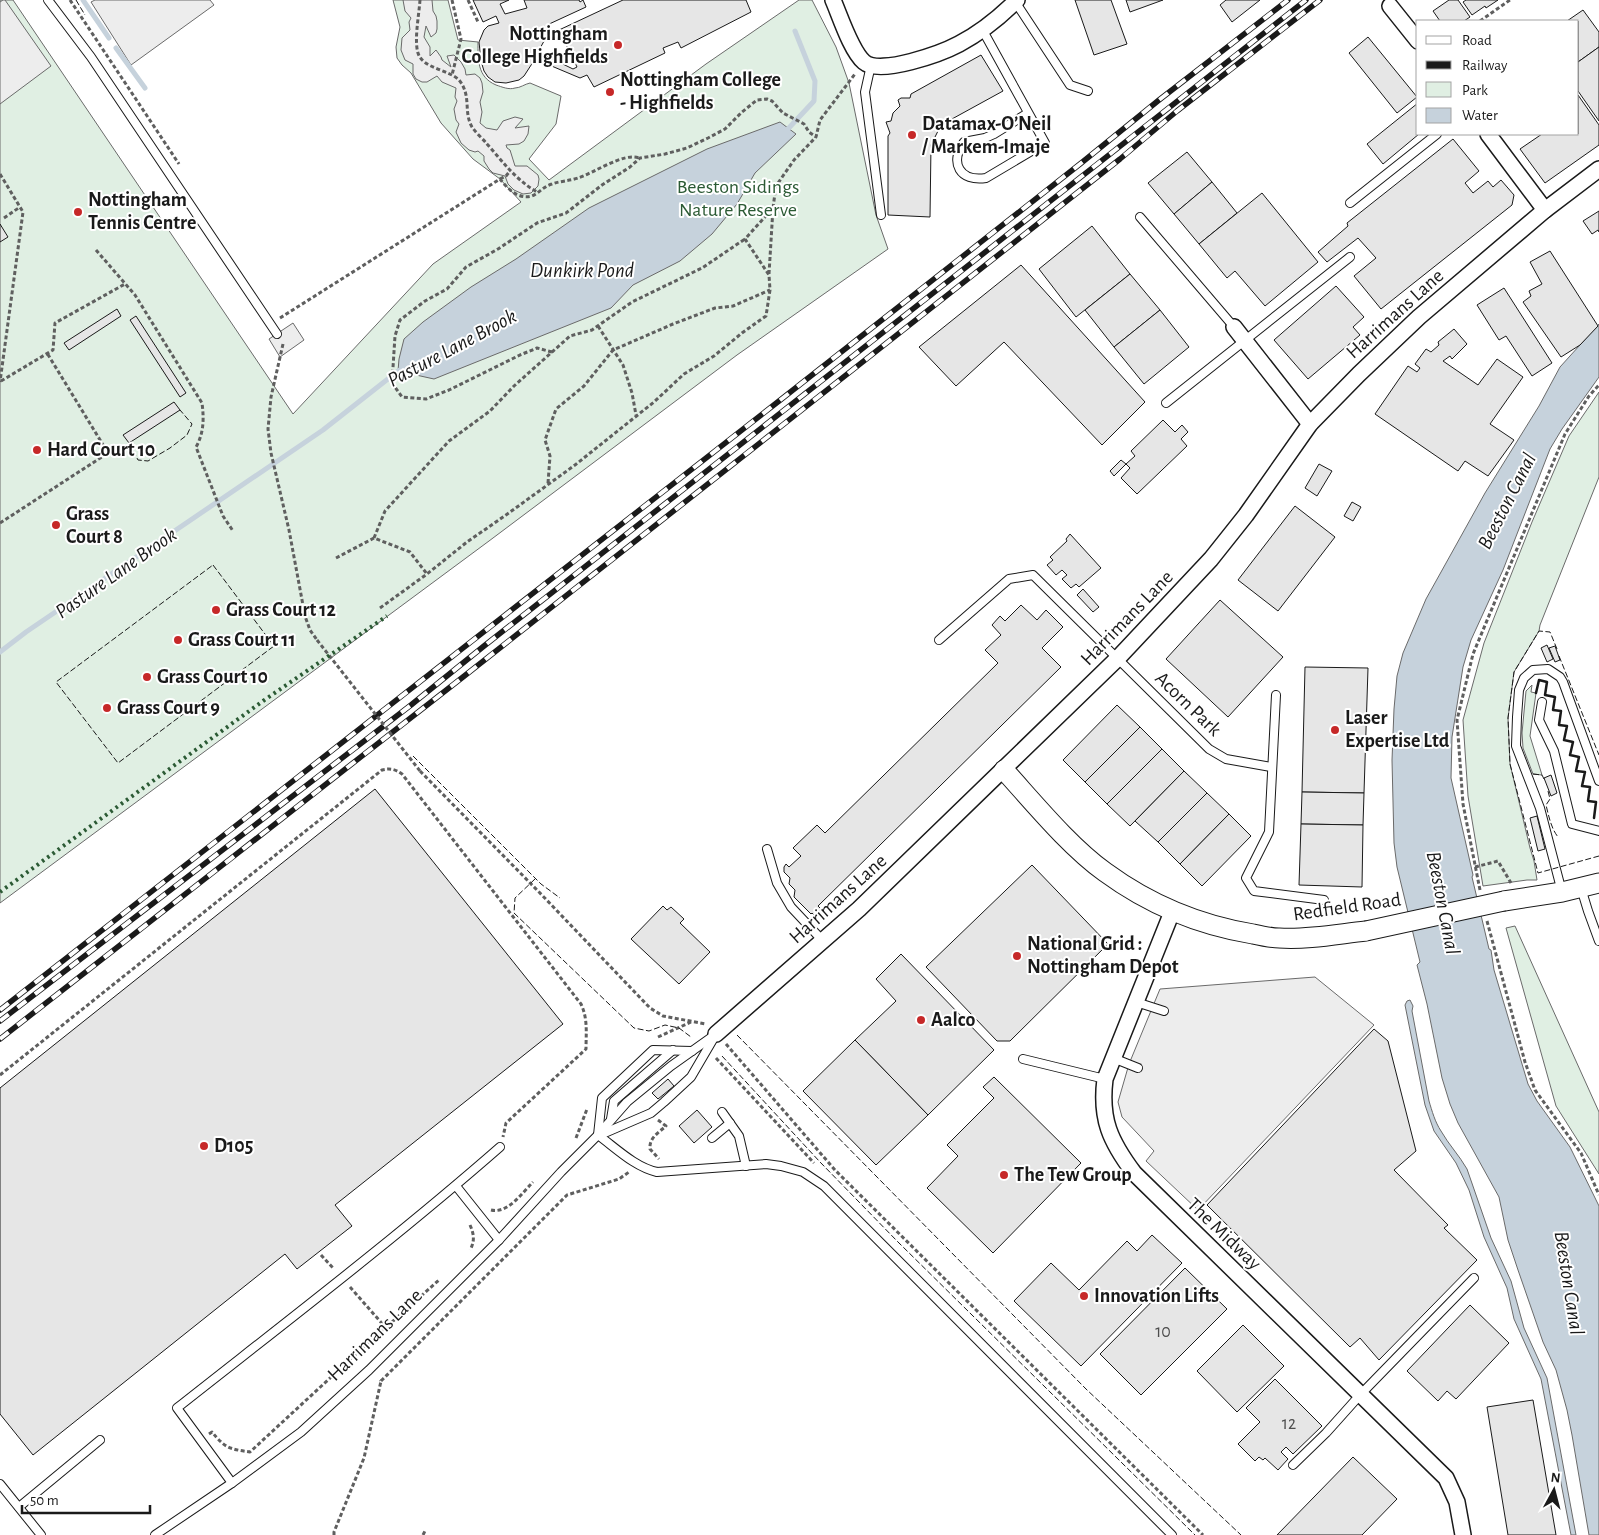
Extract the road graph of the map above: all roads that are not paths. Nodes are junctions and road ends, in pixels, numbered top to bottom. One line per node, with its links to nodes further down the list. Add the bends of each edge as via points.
1 (48, 0): 19 (lane, via 91,57)
2 (833, 0): 7 (street, via 854,49)
3 (1016, 1): 5 (street); 8 (lane, via 1070,84)
4 (1390, 6): 6 (street)
5 (982, 29): 7 (street, via 960,44 915,61 890,66); 9 (lane)
6 (1416, 38)
7 (867, 64): 15 (lane, via 865,92)
8 (1088, 91)
9 (1028, 112): 9 (lane, via 994,134 964,142 956,158 964,175 986,178 1045,143)
10 (1436, 135): 13 (lane)
11 (1489, 135): 14 (street)
12 (1599, 169): 14 (street, Harrimans Lane)
13 (1350, 203)
14 (1545, 210): 22 (street, Harrimans Lane, via 1419,318)
15 (881, 215)
16 (1140, 217): 18 (lane)
17 (1350, 257): 20 (lane)
18 (1234, 327): 20 (street)
19 (277, 334)
20 (1245, 341): 21 (lane); 22 (street)
21 (1166, 403)
22 (1310, 424): 24 (street, Harrimans Lane, via 1211,559)
23 (939, 640): 24 (lane, Acorn Park, via 1009,580 1033,575)
24 (1118, 658): 27 (lane, Acorn Park, via 1209,749 1226,759); 28 (street, Harrimans Lane)
25 (1276, 695): 27 (lane)
26 (1542, 702): 30 (lane, via 1539,720 1554,751 1572,824)
27 (1271, 766): 34 (lane, via 1269,832 1246,878 1254,891)
28 (1004, 770): 35 (street, Redfield Road, via 1055,826 1098,866); 36 (street, Harrimans Lane)
29 (1599, 781): 33 (lane, via 1563,682 1548,669 1533,670 1524,678 1520,690 1516,746 1540,808)
30 (1599, 830)
31 (767, 849): 36 (lane, via 777,883 791,906)
32 (1590, 885): 33 (street, Redfield Road); 37 (lane, via 1588,911)
33 (1562, 892): 35 (street, Redfield Road, bridge, via 1321,937 1280,938 1239,932)
34 (1324, 900)
35 (1172, 912): 38 (street, The Midway)
36 (823, 941): 40 (street, Harrimans Lane)
37 (1599, 941)
38 (1136, 1002): 39 (lane); 43 (street, The Midway)
39 (1164, 1011)
40 (715, 1034): 42 (lane, Harrimans Lane); 50 (lane, Harrimans Lane, via 691,1077 664,1102 651,1113)
41 (673, 1050): 42 (lane); 48 (lane, via 614,1101); 50 (lane, via 654,1050 602,1098)
42 (692, 1051): 48 (lane, Harrimans Lane, via 627,1102)
43 (1114, 1058): 45 (lane); 46 (street, The Midway)
44 (1023, 1059): 46 (lane)
45 (1138, 1068)
46 (1105, 1079): 57 (street, The Midway, via 1104,1116 1118,1151 1134,1173)
47 (722, 1112): 49 (lane)
48 (610, 1121): 50 (lane, Harrimans Lane)
49 (730, 1123): 51 (lane); 53 (lane, via 740,1136)
50 (598, 1135): 53 (lane, via 646,1170 667,1172); 55 (lane, Harrimans Lane)
51 (712, 1138)
52 (500, 1147): 54 (lane)
53 (746, 1166): 65 (lane, via 781,1166 803,1172 824,1186)
54 (456, 1186): 55 (lane); 60 (lane, via 177,1408)
55 (499, 1240): 60 (lane, Harrimans Lane, via 369,1370 301,1432)
56 (1474, 1278): 57 (lane)
57 (1360, 1395): 59 (lane); 66 (street, The Midway, via 1446,1478 1457,1502)
58 (100, 1440): 62 (lane)
59 (1293, 1465)
60 (232, 1483): 64 (lane, Harrimans Lane)
61 (0, 1484): 62 (lane)
62 (19, 1507): 63 (lane)
63 (41, 1535)
64 (155, 1535)
65 (1172, 1535)
66 (1463, 1535)

